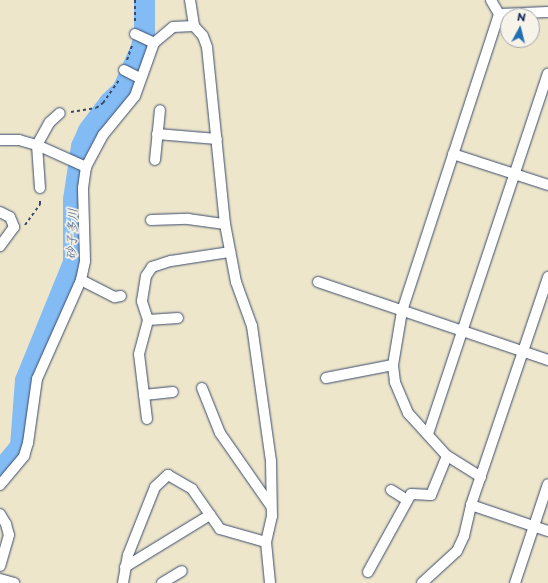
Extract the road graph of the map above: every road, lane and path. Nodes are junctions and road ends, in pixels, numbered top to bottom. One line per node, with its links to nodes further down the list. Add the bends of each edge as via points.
1 (190, 0): 5 (street)
2 (491, 0): 4 (street)
3 (548, 12): 4 (street)
4 (499, 14): 17 (street)
5 (194, 26): 7 (street, via 173,27); 14 (street, via 203,36 207,47)
6 (135, 34): 7 (street)
7 (151, 42): 10 (street)
8 (124, 70): 10 (street)
9 (548, 73): 20 (street)
10 (138, 77): 19 (street, via 136,96 103,135)
11 (160, 110): 13 (street)
12 (60, 114): 16 (street, via 50,122)
13 (157, 134): 14 (street); 18 (street)
14 (217, 139): 25 (street)
15 (0, 140): 16 (street, via 19,140)
16 (37, 145): 19 (street); 22 (street)
17 (453, 154): 20 (street); 33 (street)
18 (155, 160)
19 (85, 166): 30 (street, via 85,261)
20 (514, 174): 21 (street); 36 (street)
21 (548, 185)
22 (40, 188): 26 (path, via 40,204)
23 (0, 212): 27 (street, via 10,217 14,227)
24 (151, 220): 25 (street, via 188,219)
25 (225, 224): 28 (street)
26 (22, 228)
27 (0, 246)
28 (230, 252): 35 (street, via 171,261 152,267 146,276 142,301); 53 (street, via 236,282 252,326 271,461)
29 (548, 277): 37 (street)
30 (80, 280): 32 (street, via 115,296); 49 (street, via 36,379 24,456)
31 (318, 282): 33 (street)
32 (121, 296)
33 (402, 311): 36 (street); 39 (street)
34 (178, 318): 35 (street)
35 (148, 320): 43 (street, via 139,354)
36 (462, 331): 37 (street); 45 (street)
37 (522, 352): 38 (street); 47 (street)
38 (548, 360)
39 (393, 365): 40 (street); 45 (street, via 395,382 408,414)
40 (326, 378)
41 (202, 388): 53 (street, via 220,433)
42 (173, 392): 43 (street)
43 (144, 395): 44 (street)
44 (147, 419)
45 (428, 434): 46 (street)
46 (447, 456): 47 (street); 51 (street, via 431,495 411,494)
47 (481, 477): 52 (street)
48 (548, 484): 56 (street)
49 (0, 485)
50 (391, 490): 51 (street)
51 (407, 500): 62 (street)
52 (472, 505): 56 (street); 68 (street, via 464,536 457,551)
53 (271, 507): 58 (street)
54 (0, 514): 59 (street, via 9,535)
55 (210, 515): 58 (street, via 220,529); 60 (street); 60 (street, via 192,489 168,475 155,487)
56 (534, 526): 57 (street); 69 (street)
57 (548, 531)
58 (266, 542): 67 (street)
59 (0, 566)
60 (125, 567): 65 (street)
61 (182, 571): 66 (street)
62 (368, 572)
63 (0, 579): 64 (street)
64 (14, 583)
65 (123, 583)
66 (162, 583)
67 (270, 583)
68 (422, 583)
69 (515, 583)

